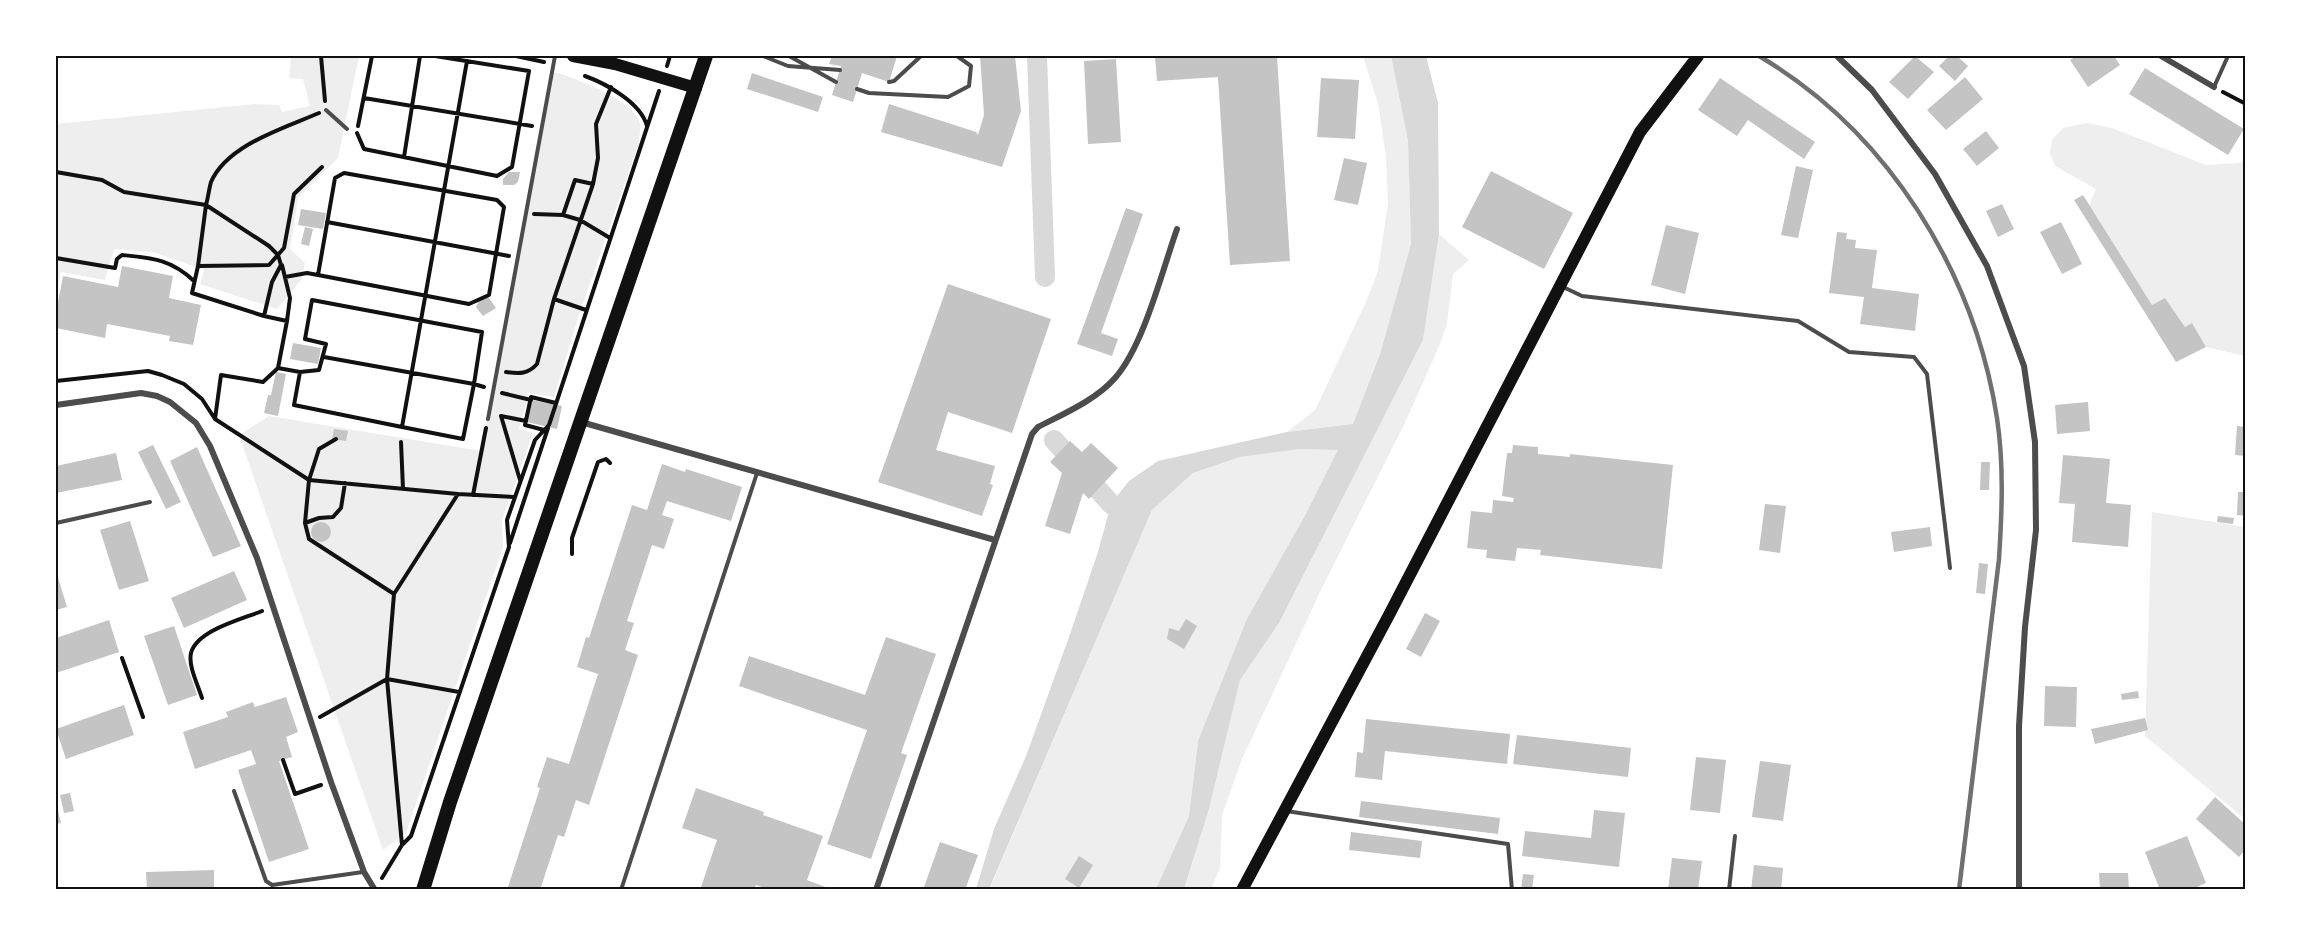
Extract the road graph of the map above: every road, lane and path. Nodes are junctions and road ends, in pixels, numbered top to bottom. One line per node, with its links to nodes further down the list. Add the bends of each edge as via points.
1 (321, 56): 33 (path)
2 (372, 56): 30 (path)
3 (420, 56): 32 (path)
4 (435, 56): 19 (path)
5 (516, 56): 20 (path)
6 (555, 56): 20 (lane)
7 (573, 56): 18 (main road)
8 (670, 56): 23 (path)
9 (706, 56): 28 (main road)
10 (763, 56): 21 (lane, via 789,66)
11 (789, 56): 21 (lane)
12 (921, 56): 25 (lane)
13 (957, 56): 29 (lane, via 971,66 969,86 948,97)
14 (1698, 56): 62 (main road, via 1640,132)
15 (1837, 56): 129 (street, via 1872,90 1935,174 1987,266 2024,366 2035,441 2036,530 2019,726)
16 (2161, 56): 27 (street)
17 (2228, 56): 27 (lane)
18 (613, 60): 23 (main road)
19 (467, 61): 34 (path); 35 (path, via 529,71)
20 (553, 65): 26 (path); 46 (lane)
21 (810, 68): 22 (lane); 24 (lane)
22 (840, 70)
23 (663, 78): 28 (main road); 37 (path)
24 (836, 82)
25 (889, 82)
26 (611, 87): 37 (path, via 644,116); 43 (path, via 596,124 598,158)
27 (2214, 87): 31 (path)
28 (696, 88): 83 (main road)
29 (857, 89)
30 (364, 98): 32 (path); 39 (path, via 357,133 364,149)
31 (2246, 104)
32 (412, 106): 34 (path); 39 (path)
33 (326, 110): 38 (lane); 45 (path, via 253,141 225,161 212,182)
34 (459, 114): 35 (path); 40 (path)
35 (521, 125): 36 (path); 40 (path, via 512,166 496,176)
36 (531, 126)
37 (647, 127): 51 (path)
38 (347, 129)
39 (404, 157): 40 (path)
40 (449, 166): 44 (path)
41 (322, 167): 54 (path, via 294,194 284,248)
42 (56, 172): 45 (path, via 102,180 124,192)
43 (593, 184): 47 (path, via 575,180); 48 (path)
44 (445, 190): 49 (path, via 344,173 335,178); 52 (path); 53 (path, via 497,200 504,207)
45 (206, 205): 54 (path); 58 (path)
46 (525, 214): 47 (path); 71 (lane)
47 (563, 215): 48 (path)
48 (580, 220): 51 (path); 64 (path)
49 (327, 222): 52 (path); 59 (path)
50 (1177, 229): 102 (street, via 1136,347 1115,378 1102,389 1032,434)
51 (610, 238): 65 (path)
52 (435, 243): 53 (path); 63 (path)
53 (496, 254): 55 (path); 63 (path, via 489,295 469,304)
54 (278, 255): 57 (path); 58 (path, via 269,265)
55 (507, 256)
56 (56, 258): 61 (path, via 115,268 122,255 151,258 180,268)
57 (281, 265): 60 (path); 66 (path, via 272,282)
58 (198, 266): 61 (path)
59 (318, 275): 60 (path); 63 (path)
60 (285, 277): 67 (path, via 290,298)
61 (195, 282): 66 (path, via 192,293)
62 (1560, 286): 105 (lane, via 1582,296 1798,321 1849,352 1914,357 1927,374); 117 (main road)
63 (425, 296): 68 (path)
64 (554, 299): 65 (path); 71 (path, via 537,364 520,375)
65 (586, 310): 78 (path)
66 (264, 316): 67 (path)
67 (287, 321): 70 (path)
68 (421, 321): 69 (path, via 312,300 305,339 326,344); 73 (path); 74 (path, via 482,332)
69 (324, 357): 72 (path, via 319,370); 73 (path)
70 (278, 368): 72 (path); 80 (path, via 262,382 221,375)
71 (497, 370): 76 (lane)
72 (300, 372): 85 (path, via 294,405)
73 (411, 374): 74 (path); 85 (path)
74 (474, 384): 75 (path); 85 (path, via 463,439)
75 (483, 387)
76 (493, 391): 77 (path); 81 (lane)
77 (531, 400): 78 (path); 82 (path)
78 (556, 403): 84 (path)
79 (56, 405): 107 (street, via 141,393 170,402 196,423 210,446)
80 (215, 419)
81 (488, 419): 97 (path)
82 (526, 421): 86 (path, via 525,425); 93 (path, via 501,416)
83 (581, 422): 91 (street); 123 (main road)
84 (549, 425): 86 (path); 103 (path)
85 (402, 427)
86 (544, 430): 93 (path, via 535,440)
87 (239, 435): 92 (path)
88 (336, 439): 92 (path, via 319,449)
89 (401, 442): 95 (path)
90 (610, 463): 104 (path, via 606,459 598,462 572,538)
91 (757, 472): 102 (street); 124 (lane)
92 (309, 480): 94 (path); 101 (path)
93 (520, 481): 98 (path)
94 (345, 483): 95 (path); 101 (path, via 341,508 333,517)
95 (403, 489): 96 (path)
96 (458, 494): 97 (path); 106 (path)
97 (473, 495): 98 (path)
98 (515, 497): 103 (path, via 507,520)
99 (150, 502): 100 (lane)
100 (56, 523)
101 (304, 524): 106 (path, via 309,539)
102 (995, 540): 125 (street)
103 (509, 547): 110 (path)
104 (572, 554)
105 (1950, 568)
106 (394, 594): 109 (path)
107 (274, 607): 111 (path, via 215,629 197,641 191,653 192,666); 113 (street)
108 (122, 658): 112 (path)
109 (387, 679): 110 (path); 113 (path); 119 (path)
110 (459, 692): 119 (path, via 411,836)
111 (202, 698)
112 (143, 717)
113 (311, 722): 115 (street)
114 (283, 760): 115 (path, via 295,794)
115 (331, 782): 120 (street)
116 (234, 791): 120 (lane, via 266,881 272,885)
117 (1284, 810): 126 (main road); 127 (lane, via 1508,844)
118 (1736, 836): 128 (lane)
119 (402, 845): 121 (path)
120 (364, 872): 122 (street)
121 (381, 880)
122 (375, 890)
123 (423, 890)
124 (621, 890)
125 (876, 890)
126 (1242, 890)
127 (1512, 890)
128 (1730, 890)
129 (2019, 890)

